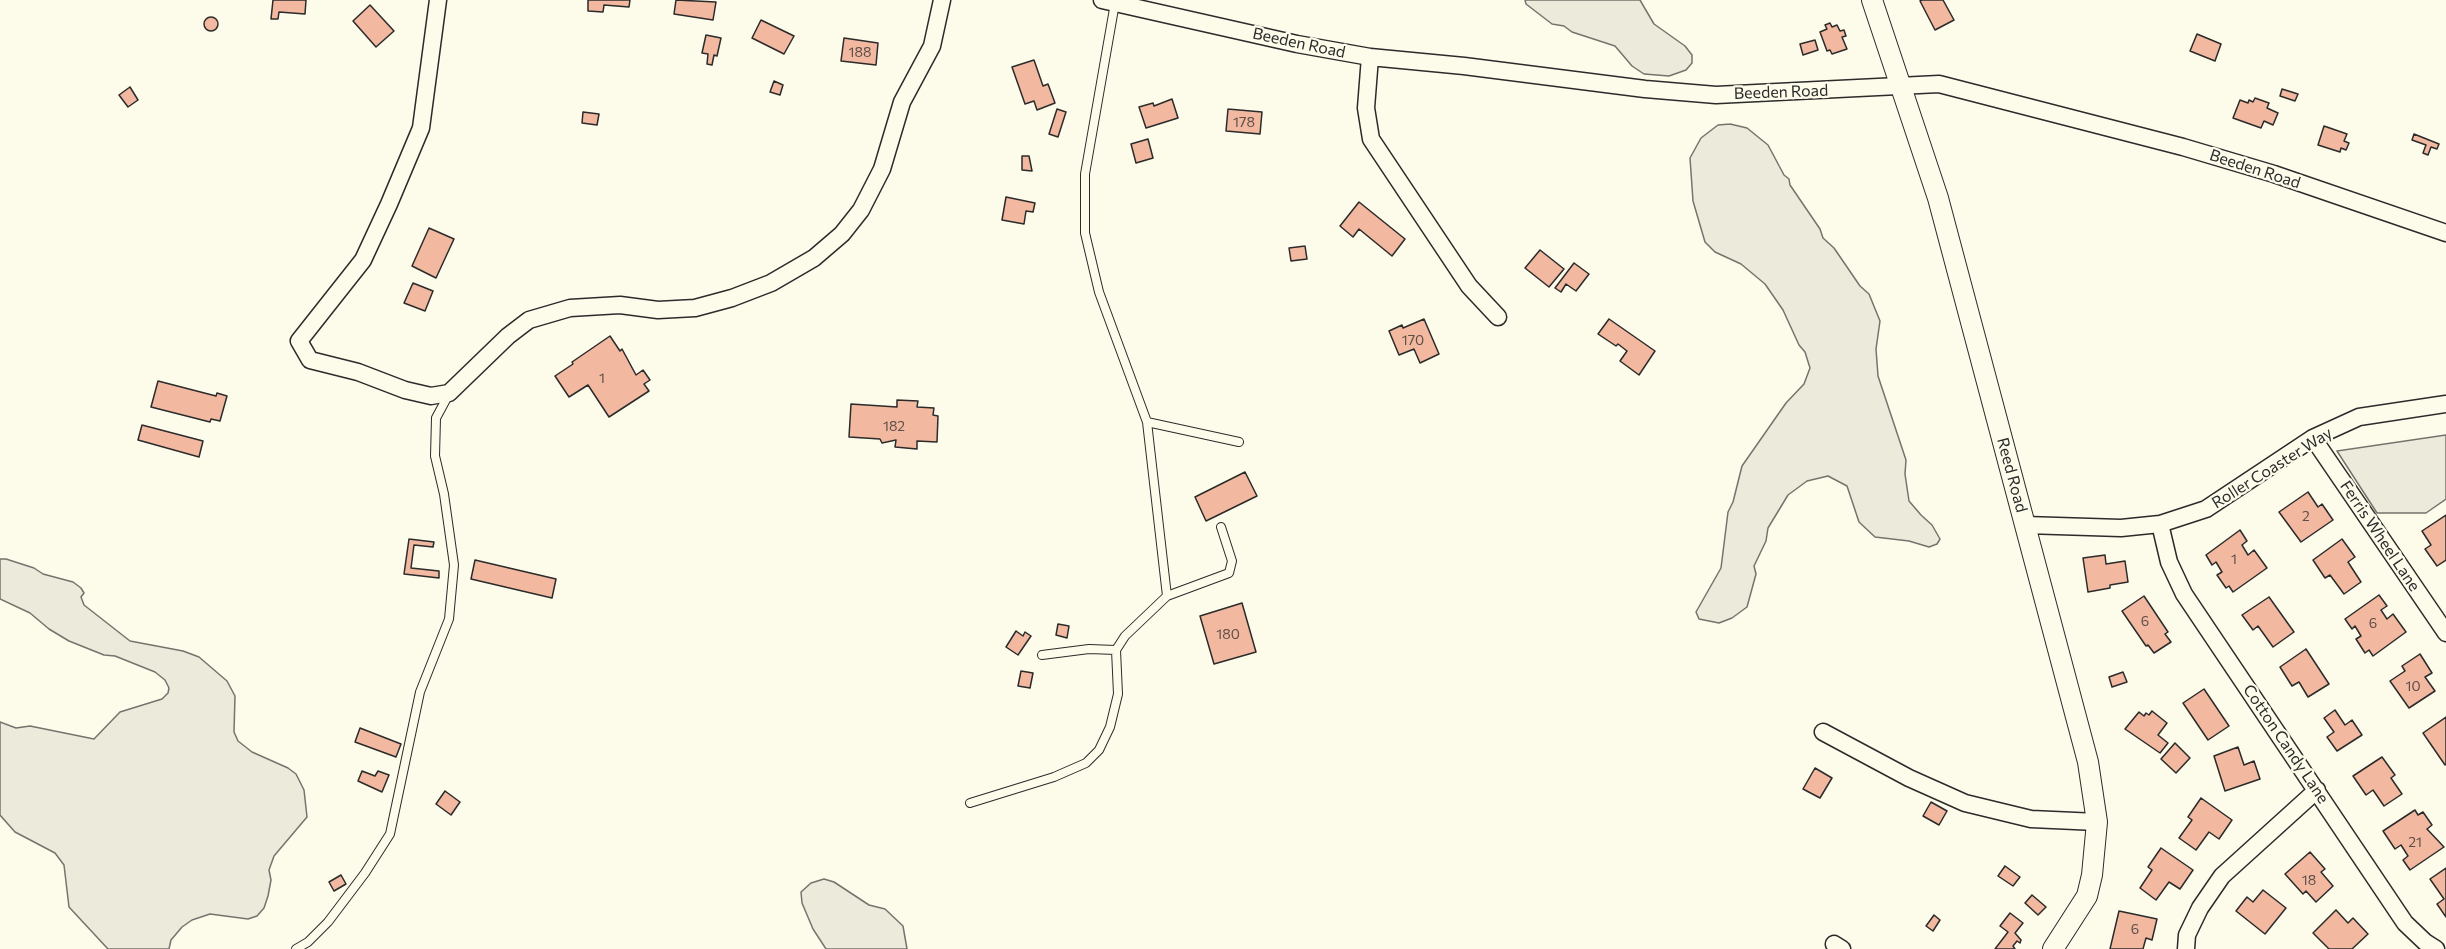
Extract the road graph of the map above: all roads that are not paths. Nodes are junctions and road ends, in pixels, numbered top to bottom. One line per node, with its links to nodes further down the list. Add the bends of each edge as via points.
1 (438, 0): 9 (street, via 421,128 363,260 299,341 310,360 358,372 405,390 431,396)
2 (942, 0): 9 (street, via 932,46 902,102 882,169 861,210 842,234 814,258 771,283 695,308 570,308 529,320)
3 (1872, 0): 6 (street, Reed Road)
4 (1108, 1): 5 (street, Beeden Road); 11 (lane, via 1085,174 1085,233 1099,292)
5 (1370, 57): 6 (street, Beeden Road, via 1716,95); 8 (street, via 1366,108 1371,139 1469,286)
6 (1899, 85): 7 (street, Beeden Road, via 1940,84 2183,147); 15 (street, Reed Road, via 1938,198)
7 (2446, 233)
8 (1498, 317)
9 (449, 393): 25 (lane, via 436,418 435,456 454,565 449,619 420,692 390,834 328,922)
10 (2446, 404): 12 (street, Roller Coaster Way, via 2359,417)
11 (1147, 422): 13 (lane); 17 (lane)
12 (2313, 438): 14 (street, Roller Coaster Way, via 2205,509); 18 (street, Ferris Wheel Lane)
13 (1239, 442)
14 (2160, 524): 15 (street, Roller Coaster Way, via 2121,528); 22 (street, Cotton Candy Lane, via 2169,562 2184,594)
15 (2025, 525): 24 (street, Reed Road, via 2088,762)
16 (1221, 527): 17 (lane, via 1232,561 1229,573)
17 (1167, 596): 19 (lane, via 1125,636)
18 (2446, 633)
19 (1116, 650): 20 (lane); 23 (lane, via 1118,694 1110,727 1099,750 1086,763 1054,777)
20 (1042, 655)
21 (1823, 732): 24 (street, via 1908,778 1965,803 2031,819)
22 (2317, 790): 27 (street, via 2222,876 2200,908 2187,935); 28 (street, Cotton Candy Lane, via 2405,923)
23 (970, 803)
24 (2097, 822): 26 (street, Reed Road, via 2087,896)
25 (296, 949)
26 (2054, 949)
27 (2186, 949)
28 (2436, 949)

